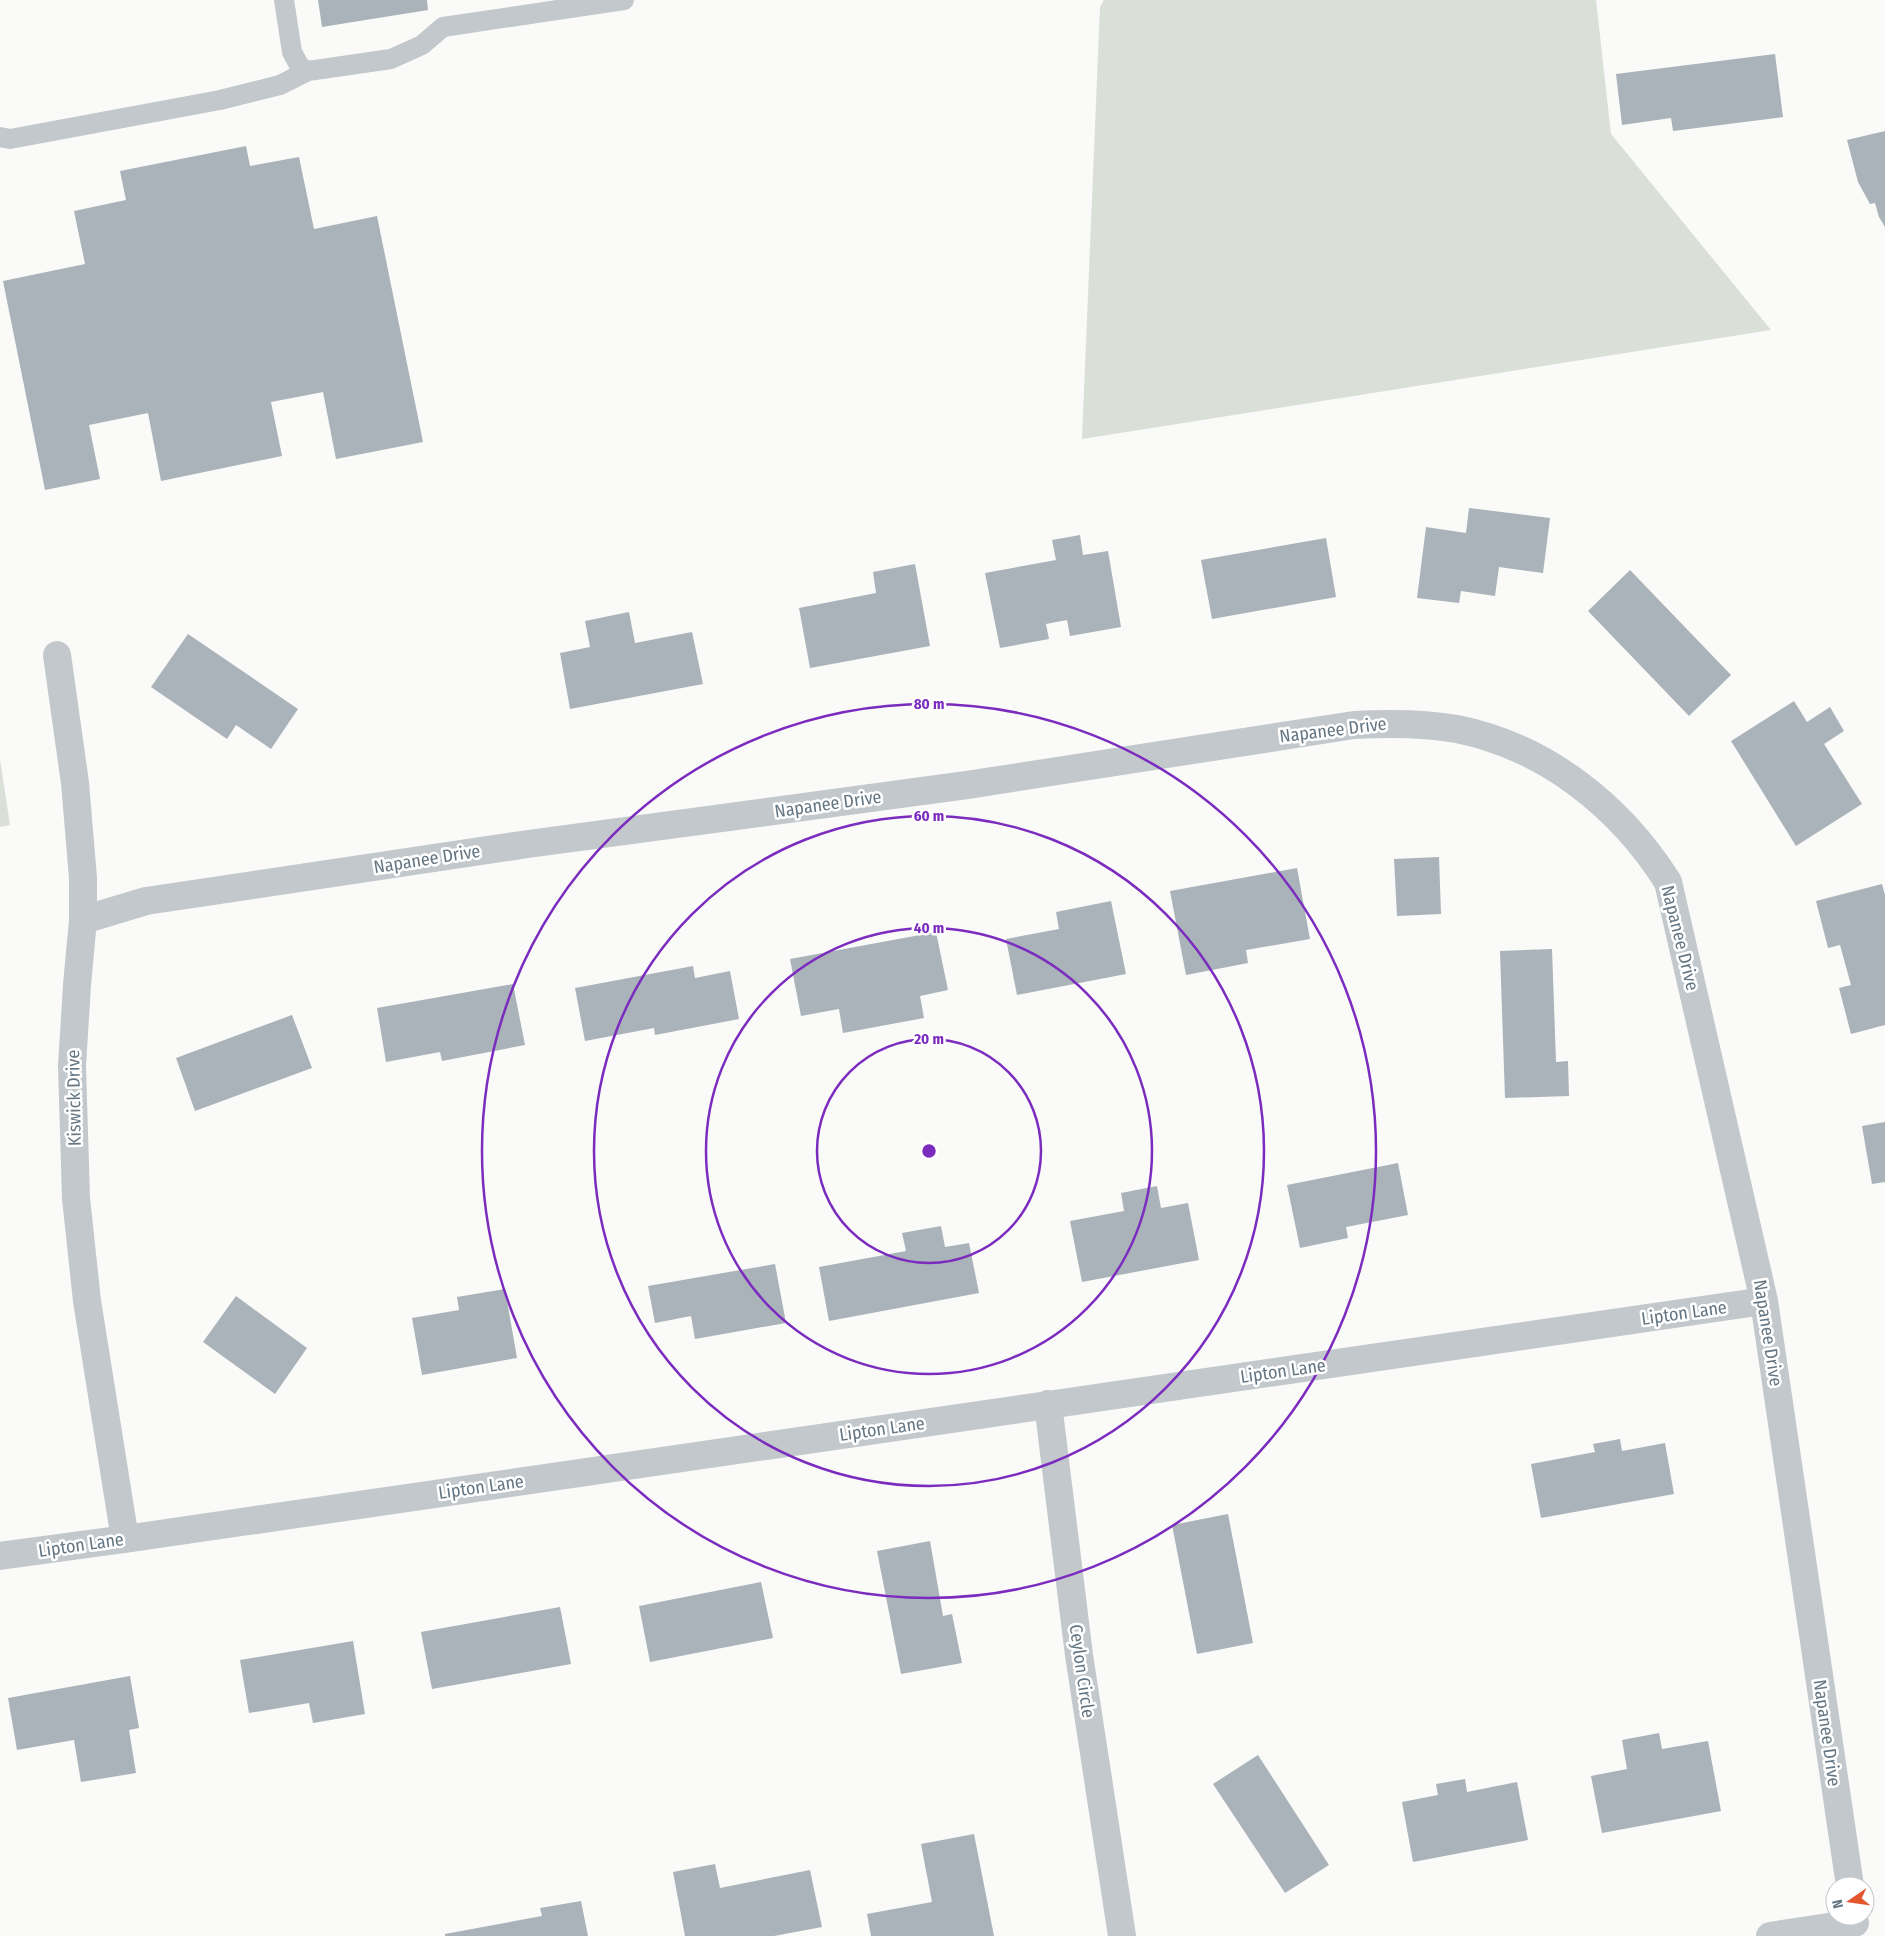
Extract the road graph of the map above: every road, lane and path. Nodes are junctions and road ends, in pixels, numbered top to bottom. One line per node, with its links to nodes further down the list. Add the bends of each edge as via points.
1 (284, 0): 3 (lane, via 292,52 300,67)
2 (624, 0): 3 (lane, via 443,27 422,45 391,59)
3 (308, 70): 4 (lane, via 280,85 220,100 10,139)
4 (0, 137)
5 (57, 655): 6 (street, Kiswick Drive, via 75,783)
6 (83, 920): 7 (street, Napanee Drive, via 146,901 528,844 967,785 1354,725 1403,723 1457,729 1524,752 1587,789 1614,812 1655,861 1668,882); 9 (street, Kiswick Drive, via 72,1066 76,1198 87,1301)
7 (1764, 1302): 8 (street, Lipton Lane); 11 (street, Napanee Drive)
8 (1048, 1404): 9 (street, Lipton Lane); 13 (street, Ceylon Circle, via 1079,1655)
9 (125, 1539): 10 (street, Lipton Lane)
10 (0, 1556)
11 (1849, 1876)
12 (1847, 1926): 14 (street)
13 (1122, 1936)
14 (1770, 1936)

